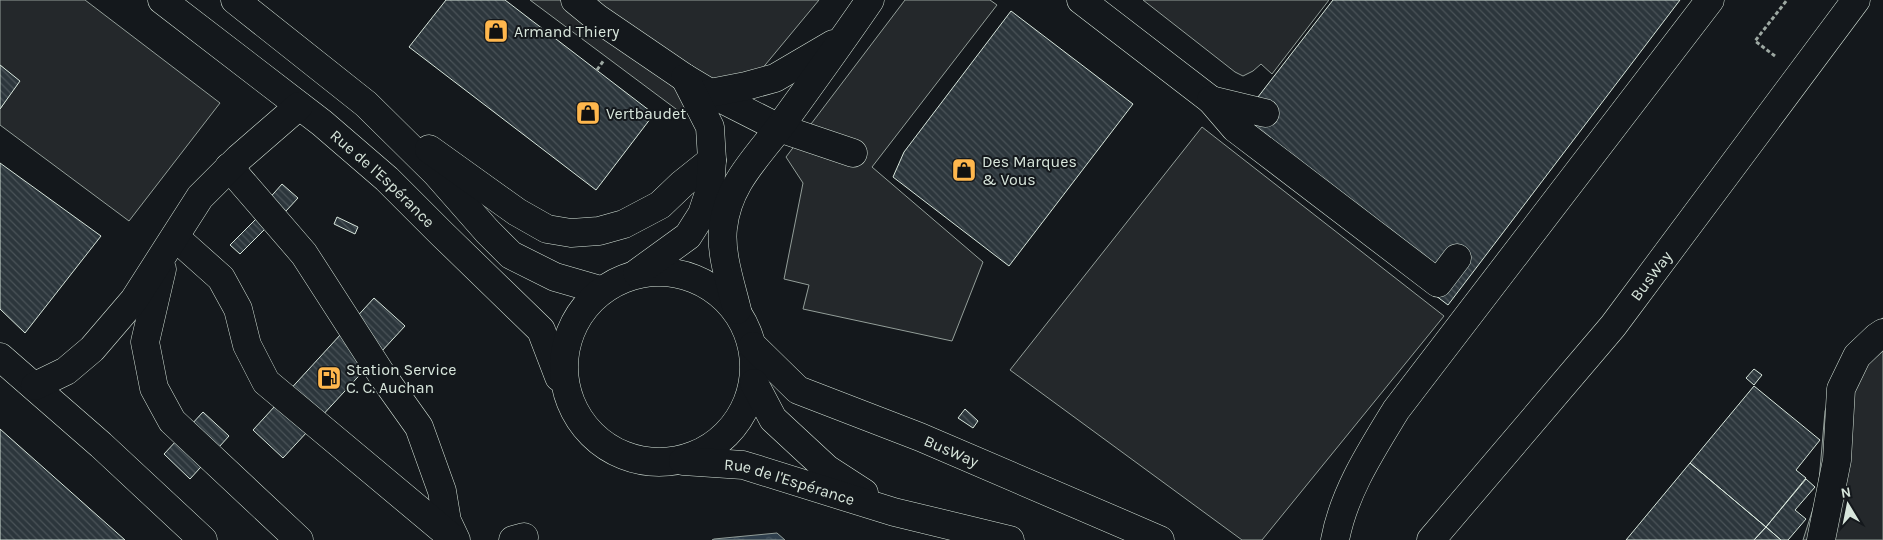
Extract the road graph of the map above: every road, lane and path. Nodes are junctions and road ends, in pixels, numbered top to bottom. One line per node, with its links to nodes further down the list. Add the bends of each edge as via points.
1 (162, 0): 13 (street, Rue de l'Espérance)
2 (234, 0): 12 (street)
3 (575, 0): 9 (street)
4 (870, 0): 8 (street)
5 (1080, 0): 11 (street)
6 (1710, 0): 38 (street, via 1396,410 1360,468)
7 (1856, 0): 39 (street, BusWay, via 1613,326)
8 (846, 36): 10 (street, via 775,78); 15 (street)
9 (685, 78): 10 (street); 17 (street, via 710,128)
10 (710, 93): 15 (street)
11 (1211, 100): 14 (street); 20 (street, via 1235,128 1438,283)
12 (366, 104): 17 (street, via 517,212 547,229 572,233 600,231 624,224 660,206); 22 (street, via 436,173 511,255 555,277)
13 (299, 106): 18 (street); 29 (street, Rue de l'Espérance, via 387,179 541,330)
14 (1265, 113)
15 (779, 128): 16 (street); 23 (street, via 745,170 728,200 722,229)
16 (853, 153)
17 (712, 160): 21 (street, via 710,190 702,214 688,236)
18 (229, 167): 19 (street, via 200,197); 34 (street, via 304,254 419,427)
19 (171, 242): 28 (street, via 134,300 92,349 66,371); 33 (street, via 145,342 154,388 172,421); 34 (street, via 221,278 238,309 248,345 266,382)
20 (1457, 258)
21 (637, 273): 22 (street); 23 (street, via 674,272 709,285)
22 (600, 290): 29 (street, via 575,318 563,353)
23 (737, 310): 25 (street)
24 (1881, 331): 40 (street, via 1857,356 1841,389 1837,460)
25 (753, 346): 27 (street); 37 (street, BusWay, via 798,390 920,437)
26 (0, 357): 28 (street)
27 (754, 383): 30 (street, via 741,418 716,444); 31 (street, Rue de l'Espérance, via 773,419 791,436 827,469)
28 (35, 386): 32 (street)
29 (565, 390): 30 (street, Rue de l'Espérance, via 586,431 612,452 644,462)
30 (682, 460): 31 (street, Rue de l'Espérance, via 743,465)
31 (894, 512): 35 (street, Rue de l'Espérance); 36 (street)
32 (203, 540)
33 (299, 540)
34 (455, 540)
35 (938, 540)
36 (1010, 540)
37 (1160, 540)
38 (1335, 540)
39 (1431, 540)
40 (1821, 540)

